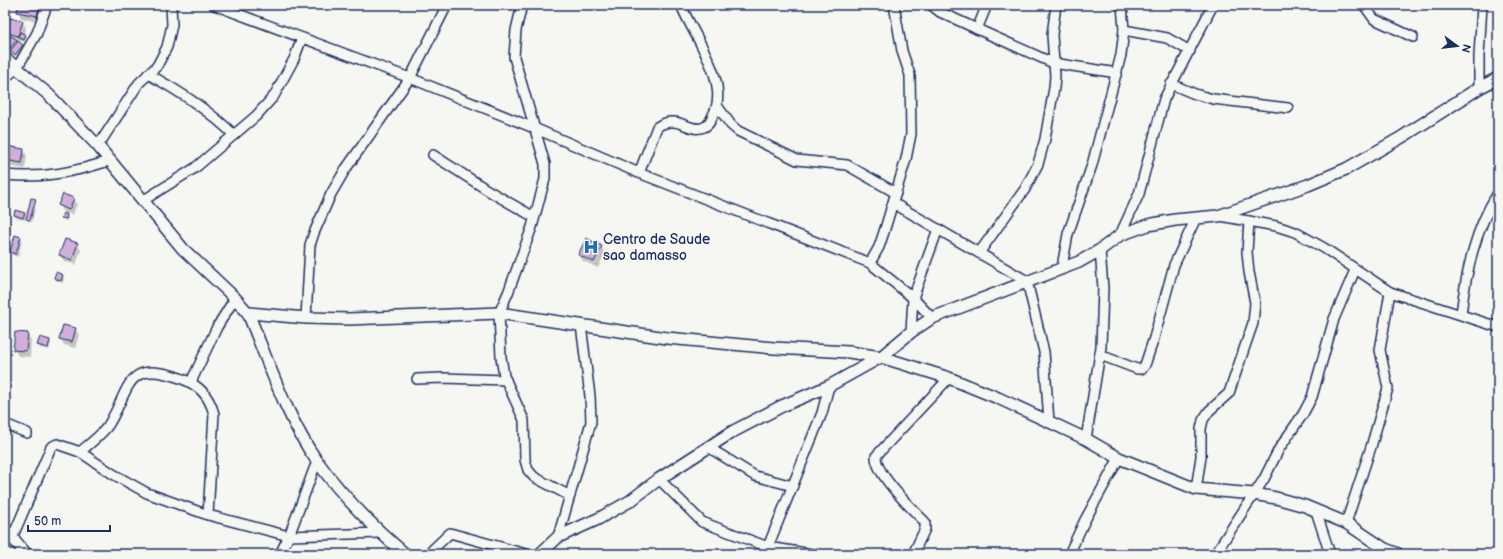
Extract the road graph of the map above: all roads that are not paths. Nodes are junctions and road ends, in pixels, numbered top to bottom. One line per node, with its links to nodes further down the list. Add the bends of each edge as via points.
1 (47, 5): 22 (street, via 37,33)
2 (171, 5): 24 (street, via 172,25 167,47)
3 (447, 5): 26 (street)
4 (522, 5): 32 (street, via 516,30 514,57)
5 (681, 5): 30 (street, via 714,75)
6 (894, 5): 39 (street, via 902,51 910,75 912,99 911,134)
7 (931, 5): 15 (street, via 940,12)
8 (987, 5): 15 (street)
9 (1056, 5): 21 (street, via 1052,35)
10 (1122, 5): 16 (street)
11 (1213, 5): 19 (street)
12 (1364, 5): 17 (street, via 1374,18)
13 (1482, 5): 29 (street)
14 (218, 6): 18 (street)
15 (977, 29): 21 (street)
16 (1124, 30): 19 (street, via 1167,38); 23 (street)
17 (1413, 37)
18 (302, 38): 26 (street); 33 (street, via 274,96)
19 (1190, 51): 28 (street)
20 (5, 58): 22 (street)
21 (1053, 63): 23 (street); 50 (street, via 1055,76 1051,107 1038,164 1025,189)
22 (17, 68): 25 (street); 34 (street, via 49,95)
23 (1117, 73): 52 (street, via 1092,165 1068,234)
24 (148, 74): 33 (street, via 216,117); 34 (street, via 139,83)
25 (5, 78)
26 (410, 78): 32 (street); 61 (street, via 345,170 314,233 310,245)
27 (1498, 78): 29 (street)
28 (1171, 84): 31 (street, via 1213,99); 48 (street, via 1160,113 1139,194)
29 (1479, 88): 43 (street, via 1346,169)
30 (718, 107): 37 (street, via 703,128 672,121 664,122 658,127); 39 (street, via 738,131 797,160 847,165)
31 (1288, 108)
32 (534, 128): 37 (street); 44 (street, via 545,164 545,178)
33 (234, 135): 41 (street, via 195,168)
34 (98, 146): 36 (street)
35 (432, 155): 44 (street)
36 (109, 160): 38 (street, via 67,173 44,176); 41 (street)
37 (639, 173): 51 (street)
38 (5, 175)
39 (896, 193): 42 (street)
40 (1498, 193): 60 (street, via 1478,234 1465,285)
41 (144, 200): 56 (street, via 184,250)
42 (893, 203): 47 (street); 51 (street, via 879,247)
43 (1218, 216): 45 (street); 46 (street)
44 (534, 217): 59 (street)
45 (1196, 218): 48 (street, via 1148,225); 66 (street, via 1174,265 1145,365 1142,369 1137,369)
46 (1249, 221): 53 (street, via 1295,232); 83 (street, via 1247,252 1255,302 1253,323 1229,393 1206,414 1203,420)
47 (938, 229): 50 (street); 57 (street)
48 (1120, 235): 49 (street)
49 (1100, 250): 52 (street, via 1079,262); 66 (street, via 1103,322)
50 (979, 253): 54 (street)
51 (870, 263): 57 (street)
52 (1062, 267): 54 (street)
53 (1355, 270): 55 (street); 84 (street, via 1334,319 1312,397)
54 (1027, 281): 62 (street); 73 (street, via 1044,352)
55 (1390, 292): 60 (street, via 1412,301); 88 (street, via 1380,350 1388,388)
56 (235, 298): 58 (street); 71 (street, via 217,327)
57 (913, 298): 62 (street); 65 (street)
58 (248, 313): 61 (street); 80 (street, via 299,431)
59 (499, 313): 61 (street, via 349,319); 63 (street); 70 (street, via 501,357)
60 (1461, 314): 64 (street)
61 (306, 318)
62 (932, 318): 65 (street)
63 (581, 325): 67 (street, via 667,338 849,352); 85 (street, via 591,422)
64 (1498, 327)
65 (911, 332): 67 (street)
66 (1100, 355): 76 (street)
67 (881, 357): 68 (street); 72 (street)
68 (949, 378): 73 (street); 102 (street, via 876,456 881,471 900,497 925,522 925,528)
69 (417, 379): 70 (street)
70 (506, 380): 85 (street, via 524,420 525,460 528,470 534,477)
71 (191, 382): 78 (street, via 169,374 143,371 137,375 124,394 108,426); 87 (street, via 211,401 214,414)
72 (829, 386): 77 (street, via 782,406); 82 (street, via 822,414)
73 (1049, 422): 76 (street)
74 (5, 424): 75 (street)
75 (27, 433)
76 (1086, 439): 79 (street)
77 (708, 447): 81 (street); 82 (street, via 755,476)
78 (80, 452): 87 (street, via 147,492); 89 (street, via 57,444 51,448)
79 (1119, 458): 83 (street); 103 (street)
80 (317, 461): 90 (street); 91 (street)
81 (659, 479): 92 (street, via 630,501); 94 (street, via 702,522)
82 (792, 486): 94 (street)
83 (1196, 489): 84 (street)
84 (1254, 494): 86 (street); 93 (street)
85 (570, 496): 92 (street)
86 (1316, 511): 88 (street); 106 (street)
87 (208, 515): 91 (street)
88 (1346, 523): 107 (street, via 1385,549)
89 (9, 532): 95 (street)
90 (380, 533): 91 (street); 97 (street)
91 (289, 536): 96 (street)
92 (558, 537): 100 (street)
93 (1224, 543): 104 (street); 105 (street)
94 (767, 551): 101 (street)
95 (26, 554)
96 (280, 554)
97 (405, 554)
98 (428, 554): 99 (street, via 450,533)
99 (526, 554)
100 (540, 554)
101 (812, 554)
102 (913, 554)
103 (1069, 554)
104 (1215, 554)
105 (1224, 554)
106 (1330, 554)
107 (1398, 554)

